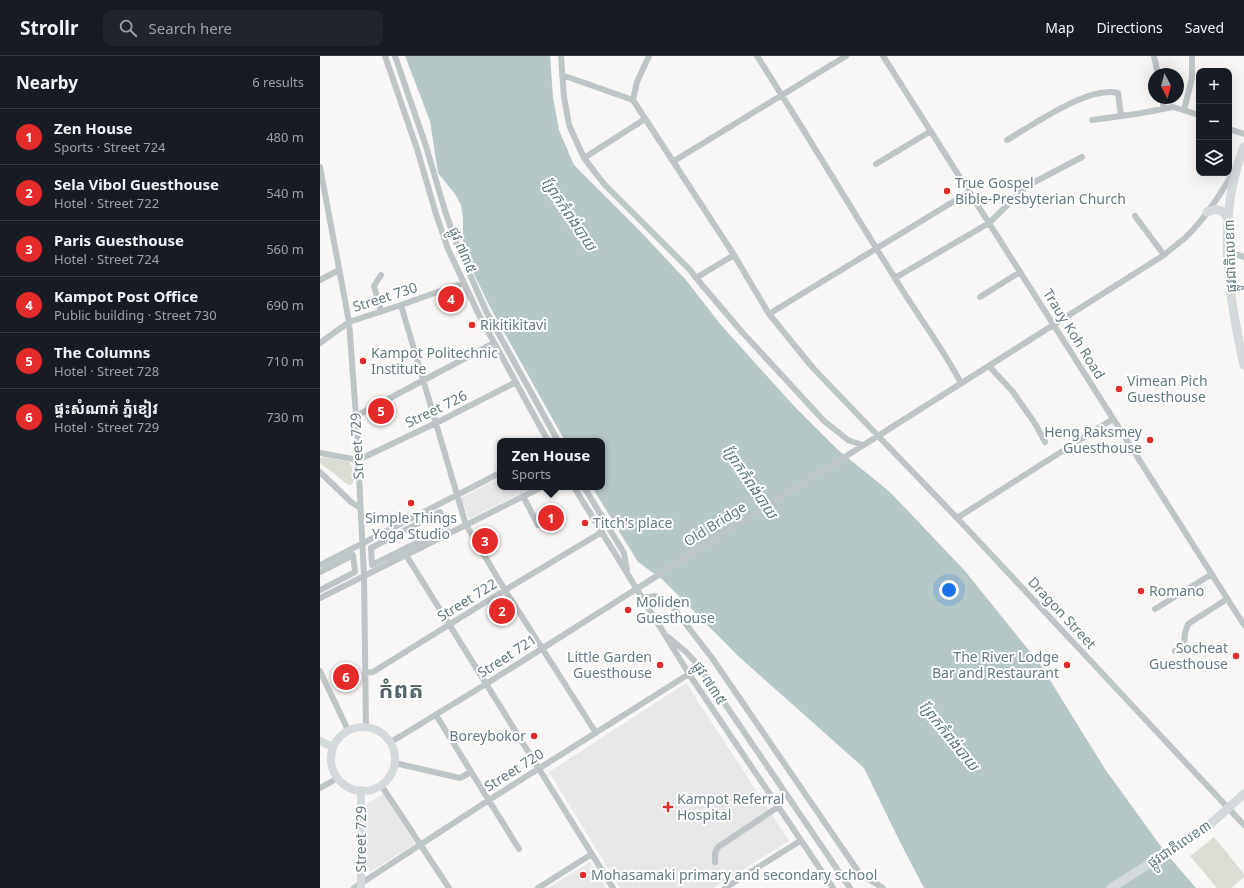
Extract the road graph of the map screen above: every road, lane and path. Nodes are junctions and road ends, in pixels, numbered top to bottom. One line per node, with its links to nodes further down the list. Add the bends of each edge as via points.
1 (384, 56): 48 (street, ផ្លូវ ៧៣៥, via 417,149 444,238)
2 (395, 56): 67 (street, via 460,252 486,311)
3 (561, 56): 11 (street)
4 (649, 56): 13 (street, via 637,82)
5 (757, 56): 12 (street)
6 (846, 56): 12 (street)
7 (883, 56): 22 (street, Trauy Koh Road)
8 (1154, 56): 10 (street)
9 (1192, 57): 16 (street, via 1192,78)
10 (1157, 68)
11 (562, 75): 13 (street); 27 (street, via 569,125)
12 (782, 95): 28 (street); 37 (street)
13 (633, 100): 19 (street, Dragon Street)
14 (1163, 104): 15 (street)
15 (1164, 109): 16 (street, via 1173,107); 18 (street)
16 (1184, 110): 17 (street)
17 (1196, 114)
18 (1121, 116): 20 (street); 24 (street, via 1118,93 1086,96)
19 (645, 119): 27 (street); 28 (street, Dragon Street)
20 (1092, 120)
21 (1232, 130): 23 (street)
22 (931, 131): 29 (street); 32 (street, Trauy Koh Road)
23 (1244, 134)
24 (1008, 140)
25 (1244, 147): 30 (highway, ផ្លូវជាតិលេខ៣)
26 (1082, 157): 36 (street, via 1027,186)
27 (584, 158): 45 (street, via 604,184)
28 (674, 161): 39 (street, Dragon Street)
29 (876, 164)
30 (1236, 166): 33 (street, Old Bridge, via 1224,189); 35 (highway, ផ្លូវជាតិលេខ៣)
31 (320, 168): 42 (street, Street 729)
32 (969, 192): 36 (street, Trauy Koh Road); 37 (street)
33 (1207, 212): 35 (highway, via 1220,210); 40 (street, Old Bridge, via 1186,237)
34 (1135, 216): 40 (street)
35 (1228, 219): 38 (highway, ផ្លូវជាតិលេខ៣)
36 (988, 223): 43 (street, Trauy Koh Road); 46 (street)
37 (876, 248): 46 (street); 52 (street)
38 (1228, 252): 41 (street); 57 (highway, ផ្លូវជាតិលេខ៣, via 1229,284)
39 (734, 254): 45 (street); 52 (street, Dragon Street)
40 (1164, 255): 54 (street, Old Bridge)
41 (1244, 257)
42 (339, 270): 47 (street); 53 (street, Street 729)
43 (1020, 272): 49 (street); 54 (street, Trauy Koh Road)
44 (381, 274): 51 (street, via 374,286)
45 (696, 278): 69 (street, via 824,421)
46 (895, 278): 61 (street, via 937,341)
47 (320, 280)
48 (463, 283): 50 (street, Street 730); 56 (street, ផ្លូវ ៧៣៥)
49 (980, 297)
50 (401, 305): 51 (street, Street 730); 59 (street)
51 (381, 312): 53 (street, Street 730)
52 (769, 314): 65 (street, Dragon Street, via 813,368)
53 (349, 322): 55 (street, Street 730); 62 (street, Street 729)
54 (1054, 325): 58 (street, Old Bridge); 63 (street, Trauy Koh Road)
55 (320, 343)
56 (494, 343): 59 (street); 60 (street, ផ្លូវ ៧៣៥)
57 (1244, 365)
58 (989, 366): 61 (street, Old Bridge); 68 (street, via 1013,392)
59 (424, 381): 62 (street); 64 (street)
60 (516, 382): 64 (street, Street 726); 66 (street, ផ្លូវ ៧៣៥)
61 (961, 383): 65 (street, Old Bridge)
62 (356, 416): 71 (street, Street 729)
63 (1113, 419): 80 (street); 90 (street, Trauy Koh Road)
64 (436, 423): 71 (street, Street 726); 77 (street)
65 (877, 435): 69 (street, Old Bridge); 80 (street, Dragon Street)
66 (546, 438)
67 (556, 438)
68 (1045, 442)
69 (860, 446): 92 (street, Old Bridge)
70 (320, 453): 71 (street)
71 (358, 460): 79 (street, Street 729)
72 (320, 472): 79 (street)
73 (497, 475): 77 (street)
74 (536, 490): 78 (street)
75 (576, 490): 84 (street, ផ្លូវ ៧៣៥)
76 (586, 490): 89 (street, via 624,553)
77 (457, 495): 81 (street); 85 (street)
78 (523, 496): 81 (street); 82 (street)
79 (359, 507): 85 (street, Street 729)
80 (957, 518): 125 (street, Dragon Street)
81 (466, 525): 86 (street); 94 (street)
82 (538, 525)
83 (447, 528): 83 (street, via 440,512 371,548 372,565)
84 (602, 532): 89 (street, ផ្លូវ ៧៣៥); 94 (street, Street 722)
85 (362, 544): 87 (street); 91 (street, Street 729)
86 (406, 556): 91 (street); 99 (street)
87 (320, 565)
88 (320, 572): 93 (street, via 353,555 355,572)
89 (627, 574): 92 (street, ផ្លូវ ៧៣៥)
90 (1212, 574): 97 (street, Trauy Koh Road); 98 (street)
91 (364, 576): 95 (street); 105 (street, Street 729)
92 (636, 589): 96 (street, ផ្លូវ ៧៣៥); 102 (street, Street 721)
93 (320, 590)
94 (505, 590): 99 (street, Street 722); 102 (street)
95 (320, 598)
96 (642, 598): 101 (street, ផ្លូវ ៧៣៥); 140 (street, via 656,596 672,606 712,658 860,874)
97 (1227, 599): 100 (street, Trauy Koh Road); 103 (street, via 1188,624 1184,633 1184,645)
98 (1156, 609)
99 (449, 625): 105 (street, Street 722, via 373,672); 107 (street)
100 (1244, 625)
101 (664, 633): 106 (street, ផ្លូវ ៧៣៥); 139 (street, via 700,667)
102 (542, 648): 107 (street, Street 721); 111 (street)
103 (1175, 651)
104 (320, 670): 110 (street)
105 (365, 673): 109 (street, Street 729)
106 (689, 674): 111 (street, Street 720); 124 (street, ផ្លូវ ៧៣៥)
107 (486, 684): 108 (street, Street 721); 116 (street)
108 (436, 715): 113 (street, Street 721); 117 (street)
109 (366, 727): 110 (main road); 113 (main road, via 377,730)
110 (348, 730): 114 (main road)
111 (596, 733): 116 (street, Street 720)
112 (320, 741): 114 (main road)
113 (391, 742): 115 (main road)
114 (333, 747): 118 (main road, via 332,762)
115 (395, 763): 117 (street, via 460,778); 119 (main road, via 392,773)
116 (539, 768): 123 (street, Street 720); 130 (street)
117 (472, 772): 123 (street)
118 (338, 778): 120 (street); 121 (main road, via 348,786)
119 (381, 785): 121 (main road); 128 (street)
120 (320, 788)
121 (361, 790): 132 (main road, Street 729)
122 (1244, 794): 125 (highway, ផ្លូវជាតិលេខ៣)
123 (489, 800): 128 (street, Street 720); 129 (street)
124 (778, 807): 127 (street, ផ្លូវ ៧៣៥); 131 (street, via 718,847 714,853)
125 (1228, 808): 126 (street, Dragon Street); 141 (highway, ផ្លូវជាតិលេខ៣, via 1207,827)
126 (1244, 825)
127 (800, 840): 137 (street); 138 (street, ផ្លូវ ៧៣៥)
128 (421, 844): 132 (street, Street 720); 134 (street)
129 (519, 849)
130 (592, 854): 135 (street); 136 (street)
131 (715, 862)
132 (361, 886): 133 (street, Street 720)
133 (354, 888)
134 (448, 888)
135 (538, 888)
136 (612, 888)
137 (725, 888)
138 (833, 888)
139 (850, 888)
140 (883, 888)
141 (1111, 888)

